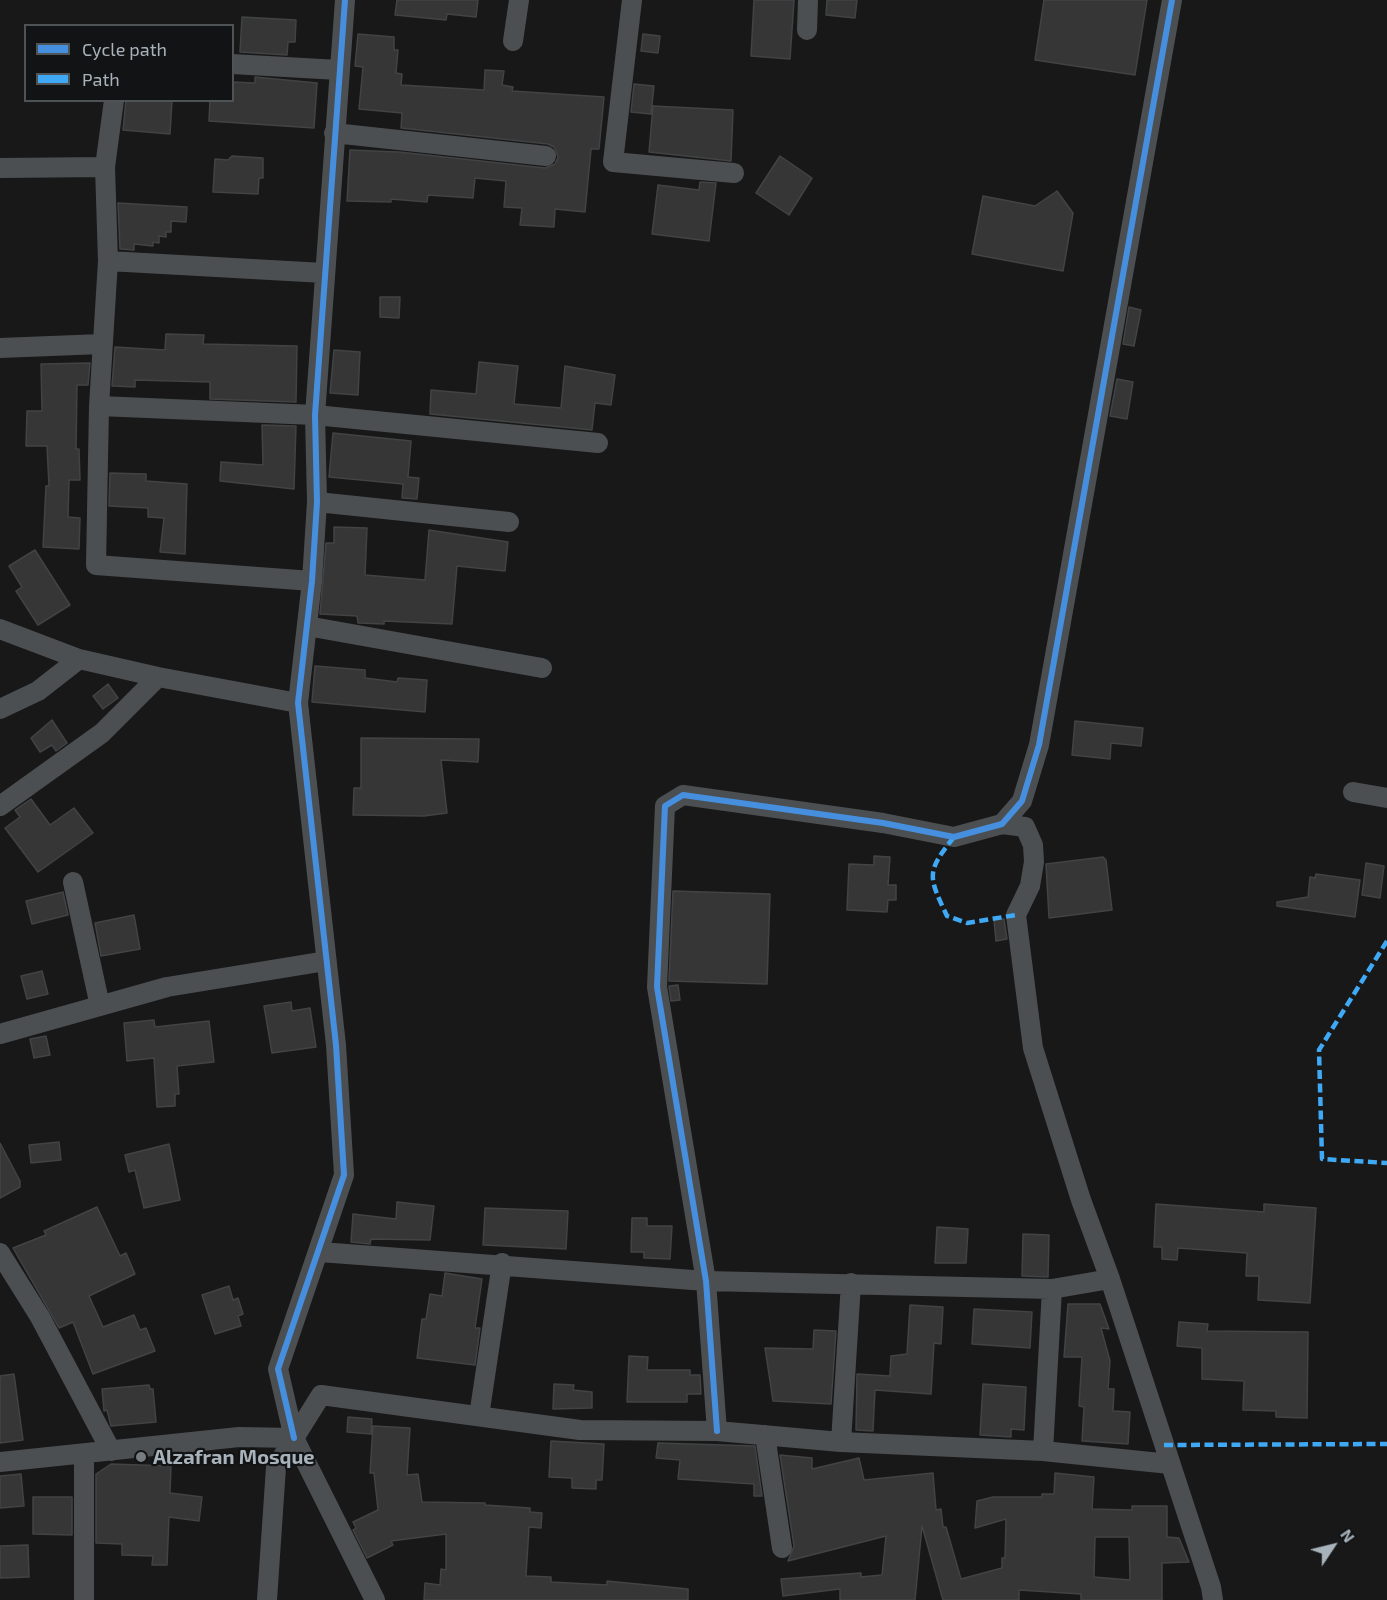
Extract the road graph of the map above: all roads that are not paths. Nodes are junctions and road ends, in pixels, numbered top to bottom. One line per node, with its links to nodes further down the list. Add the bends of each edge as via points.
1 (345, 0): 9 (street)
2 (519, 0): 7 (street)
3 (633, 0): 15 (street, via 613,162)
4 (808, 0): 6 (street)
5 (1172, 0): 36 (street, via 1039,745 1022,801)
6 (807, 30)
7 (513, 41)
8 (234, 64): 9 (street)
9 (339, 70): 11 (street)
10 (114, 102): 13 (street)
11 (334, 133): 12 (street); 17 (street)
12 (546, 156)
13 (105, 167): 14 (street); 16 (street)
14 (0, 168)
15 (734, 173)
16 (108, 261): 17 (street); 18 (street)
17 (324, 273): 21 (street)
18 (102, 345): 19 (street); 20 (street)
19 (0, 348)
20 (99, 406): 21 (street); 25 (street, via 96,565)
21 (315, 415): 22 (street); 23 (street)
22 (598, 443)
23 (317, 502): 24 (street); 25 (street)
24 (509, 522)
25 (312, 581): 26 (street)
26 (307, 626): 29 (street); 31 (street)
27 (0, 629): 28 (street)
28 (79, 659): 30 (street); 32 (street, via 38,691)
29 (542, 668)
30 (158, 677): 31 (street); 35 (street, via 102,733)
31 (298, 703): 38 (street)
32 (0, 710)
33 (1353, 792): 34 (street)
34 (1387, 798)
35 (0, 806)
36 (1002, 824): 44 (street, via 1025,827 1033,845 1030,886 1016,915 1033,1048); 45 (street, via 954,837 683,795 665,806 657,987)
37 (73, 882): 39 (street)
38 (326, 961): 39 (street, via 167,987); 41 (street, via 336,1044 344,1175)
39 (100, 1006): 40 (street)
40 (0, 1034)
41 (320, 1252): 43 (street); 51 (street, via 278,1369)
42 (0, 1253): 53 (street, via 40,1317)
43 (502, 1263): 45 (street); 48 (street)
44 (1110, 1279): 47 (street); 57 (street)
45 (706, 1281): 46 (street); 49 (street)
46 (851, 1283): 47 (street); 52 (street)
47 (1052, 1289): 54 (street)
48 (479, 1416): 49 (street, via 580,1430); 51 (street, via 321,1395)
49 (717, 1431): 50 (street)
50 (765, 1435): 52 (street); 58 (street)
51 (294, 1438): 53 (street, via 239,1437); 60 (street, via 276,1467); 61 (street)
52 (841, 1442): 54 (street)
53 (111, 1451): 55 (street)
54 (1043, 1451): 57 (street)
55 (84, 1454): 56 (street); 59 (street)
56 (0, 1462)
57 (1170, 1464): 62 (street)
58 (782, 1548)
59 (84, 1600)
60 (267, 1600)
61 (375, 1600)
62 (1213, 1600)

